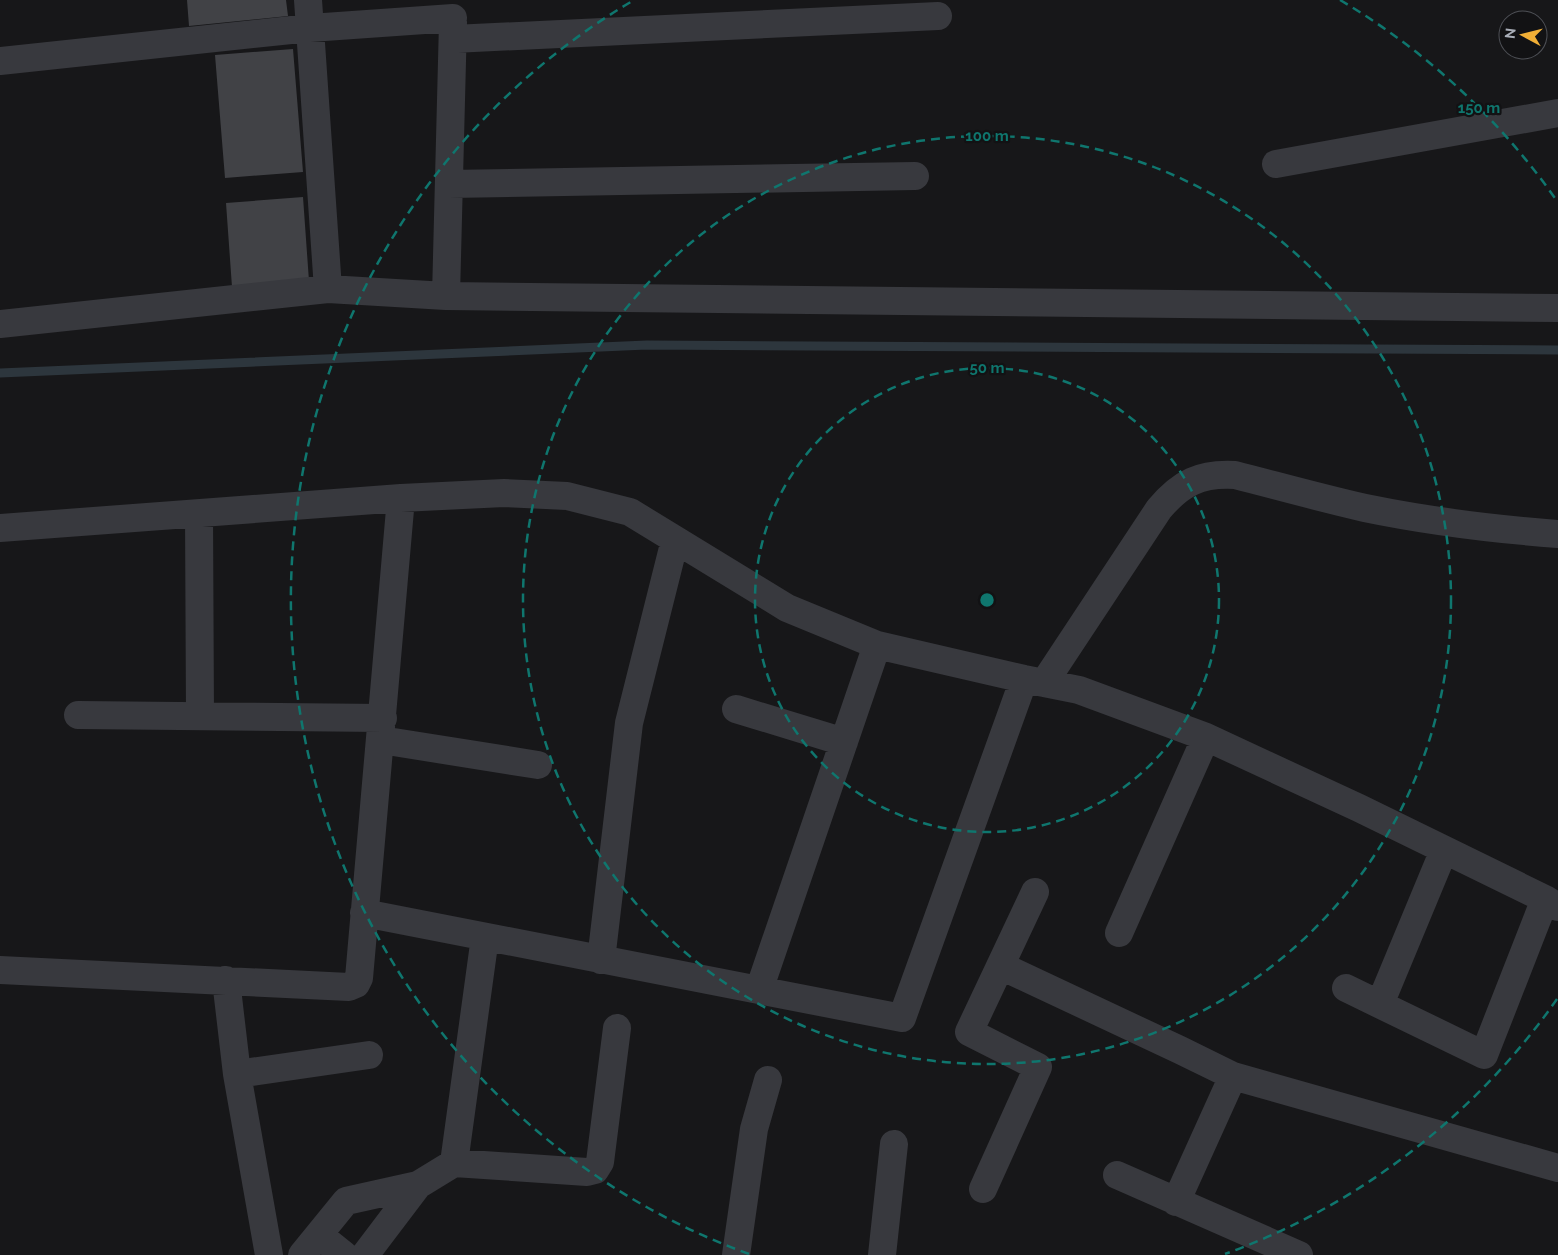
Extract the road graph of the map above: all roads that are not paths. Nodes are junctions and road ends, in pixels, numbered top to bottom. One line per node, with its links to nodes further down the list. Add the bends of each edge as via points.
1 (308, 0): 4 (street)
2 (938, 16): 3 (street)
3 (453, 19): 4 (street); 9 (street)
4 (310, 28): 5 (street); 10 (street)
5 (0, 61)
6 (1558, 113): 7 (street)
7 (1276, 164)
8 (915, 176): 9 (street)
9 (449, 184): 11 (street)
10 (328, 289): 11 (street); 13 (street)
11 (446, 296): 12 (street)
12 (1558, 308)
13 (0, 324)
14 (401, 498): 15 (street); 18 (street, via 504,493 566,496 630,512); 24 (street)
15 (199, 514): 16 (street); 23 (street)
16 (0, 528)
17 (1558, 534): 20 (street, via 1433,520 1365,508 1235,475 1220,474 1192,481 1172,494 1159,509)
18 (675, 540): 19 (street, via 786,608); 34 (street, via 629,723)
19 (877, 645): 20 (street); 26 (street)
20 (1034, 681): 25 (street, via 1079,690); 39 (street, via 902,1018)
21 (736, 709): 26 (street)
22 (78, 715): 23 (street)
23 (200, 716): 24 (street)
24 (382, 729): 27 (street); 31 (street)
25 (1206, 737): 28 (street); 32 (street)
26 (844, 742): 39 (street)
27 (538, 765)
28 (1444, 850): 30 (street); 40 (street)
29 (1035, 892): 35 (street)
30 (1551, 903): 40 (street, via 1484,1055)
31 (364, 913): 33 (street); 37 (street, via 356,984 349,987)
32 (1120, 933)
33 (485, 937): 34 (street); 47 (street)
34 (601, 960): 39 (street)
35 (1001, 966): 44 (street); 51 (street, via 969,1032 1038,1067)
36 (0, 970): 37 (street)
37 (226, 980): 43 (street)
38 (1346, 988): 40 (street)
39 (759, 990)
40 (1380, 1004)
41 (617, 1028): 47 (street, via 600,1162 595,1170)
42 (369, 1055): 43 (street)
43 (237, 1074): 54 (street)
44 (1232, 1076): 48 (street); 52 (street)
45 (768, 1080): 57 (street, via 754,1130)
46 (894, 1144): 58 (street)
47 (454, 1163): 50 (street)
48 (1558, 1168)
49 (1117, 1175): 52 (street)
50 (418, 1184): 53 (street, via 346,1201); 56 (street)
51 (983, 1189)
52 (1176, 1202): 59 (street)
53 (310, 1245): 55 (street)
54 (269, 1255)
55 (344, 1255)
56 (365, 1255)
57 (736, 1255)
58 (882, 1255)
59 (1299, 1255)

